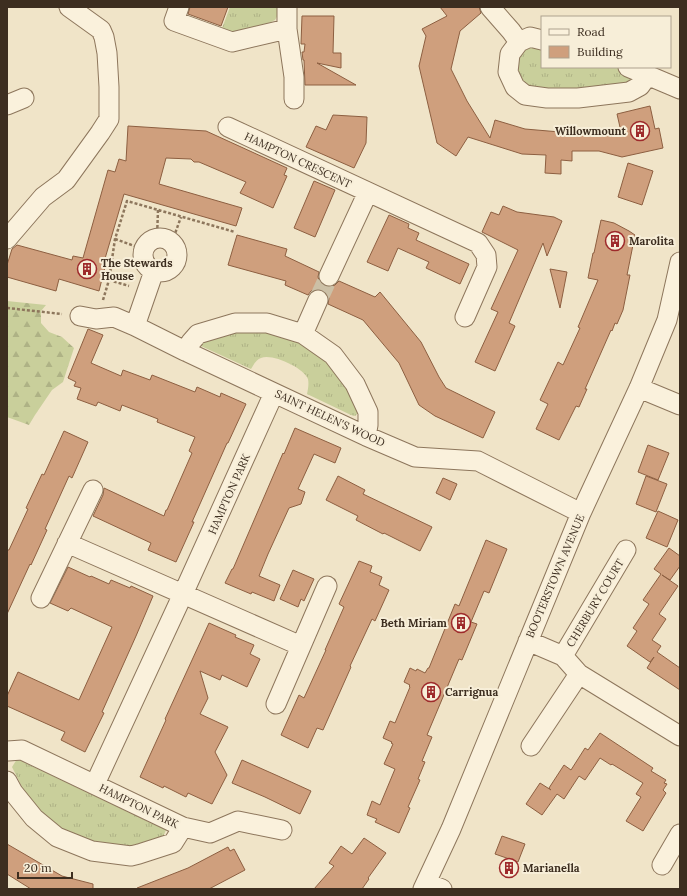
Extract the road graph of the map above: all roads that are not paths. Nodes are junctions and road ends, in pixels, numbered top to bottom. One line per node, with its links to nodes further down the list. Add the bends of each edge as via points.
1 (69, 7): 16 (street, via 101,30 104,37 108,53 108,119 66,180 43,197)
2 (178, 7): 5 (street, via 174,21 232,42)
3 (287, 7): 5 (street)
4 (490, 7): 7 (street)
5 (288, 29): 12 (street)
6 (541, 40): 7 (street, via 530,37)
7 (519, 42): 9 (street, via 510,54 508,72 515,87 525,95 578,98 629,92 640,86)
8 (630, 68): 9 (street)
9 (648, 75): 10 (street)
10 (680, 89)
11 (24, 98): 13 (street)
12 (294, 99)
13 (7, 106)
14 (228, 127): 15 (street, HAMPTON CRESCENT)
15 (368, 192): 19 (street); 21 (street, HAMPTON CRESCENT, via 478,243 486,255 487,268)
16 (7, 239)
17 (680, 262): 26 (street, BOOTERSTOWN AVENUE, via 667,320)
18 (154, 271): 18 (street, via 172,268 177,250 157,243 142,255 143,261); 23 (street)
19 (329, 276)
20 (318, 300): 24 (street)
21 (466, 317)
22 (88, 318): 23 (street, SAINT HELEN'S WOOD, via 114,317)
23 (135, 326): 25 (street, SAINT HELEN'S WOOD)
24 (303, 334): 25 (street, via 267,323 235,323 198,334); 29 (street, via 333,356 355,384 368,412)
25 (185, 351): 27 (street, SAINT HELEN'S WOOD)
26 (639, 388): 28 (street); 31 (street, BOOTERSTOWN AVENUE)
27 (274, 393): 29 (street, SAINT HELEN'S WOOD); 35 (street, HAMPTON PARK)
28 (680, 405)
29 (366, 436): 31 (street, SAINT HELEN'S WOOD, via 415,457 478,460)
30 (94, 490): 32 (street)
31 (581, 513): 37 (street, BOOTERSTOWN AVENUE)
32 (68, 543): 35 (street); 36 (street)
33 (626, 550): 39 (street, CHERBURY COURT)
34 (327, 586): 38 (street)
35 (184, 594): 38 (street); 46 (street, HAMPTON PARK)
36 (41, 598)
37 (528, 641): 39 (street, CHERBURY COURT); 51 (street, BOOTERSTOWN AVENUE)
38 (301, 646): 41 (street)
39 (563, 656): 40 (street, CHERBURY COURT)
40 (579, 674): 42 (street, CHERBURY COURT); 43 (street)
41 (276, 704)
42 (680, 736)
43 (531, 746)
44 (7, 751): 46 (street, HAMPTON PARK, via 22,750)
45 (7, 781): 47 (street, HAMPTON PARK, via 34,818 57,837 92,851 131,856 139,854 173,843)
46 (95, 784): 47 (street, HAMPTON PARK)
47 (184, 827): 48 (street, HAMPTON PARK, via 210,832 238,822)
48 (282, 830)
49 (680, 834): 50 (street)
50 (662, 865)
51 (430, 887)

